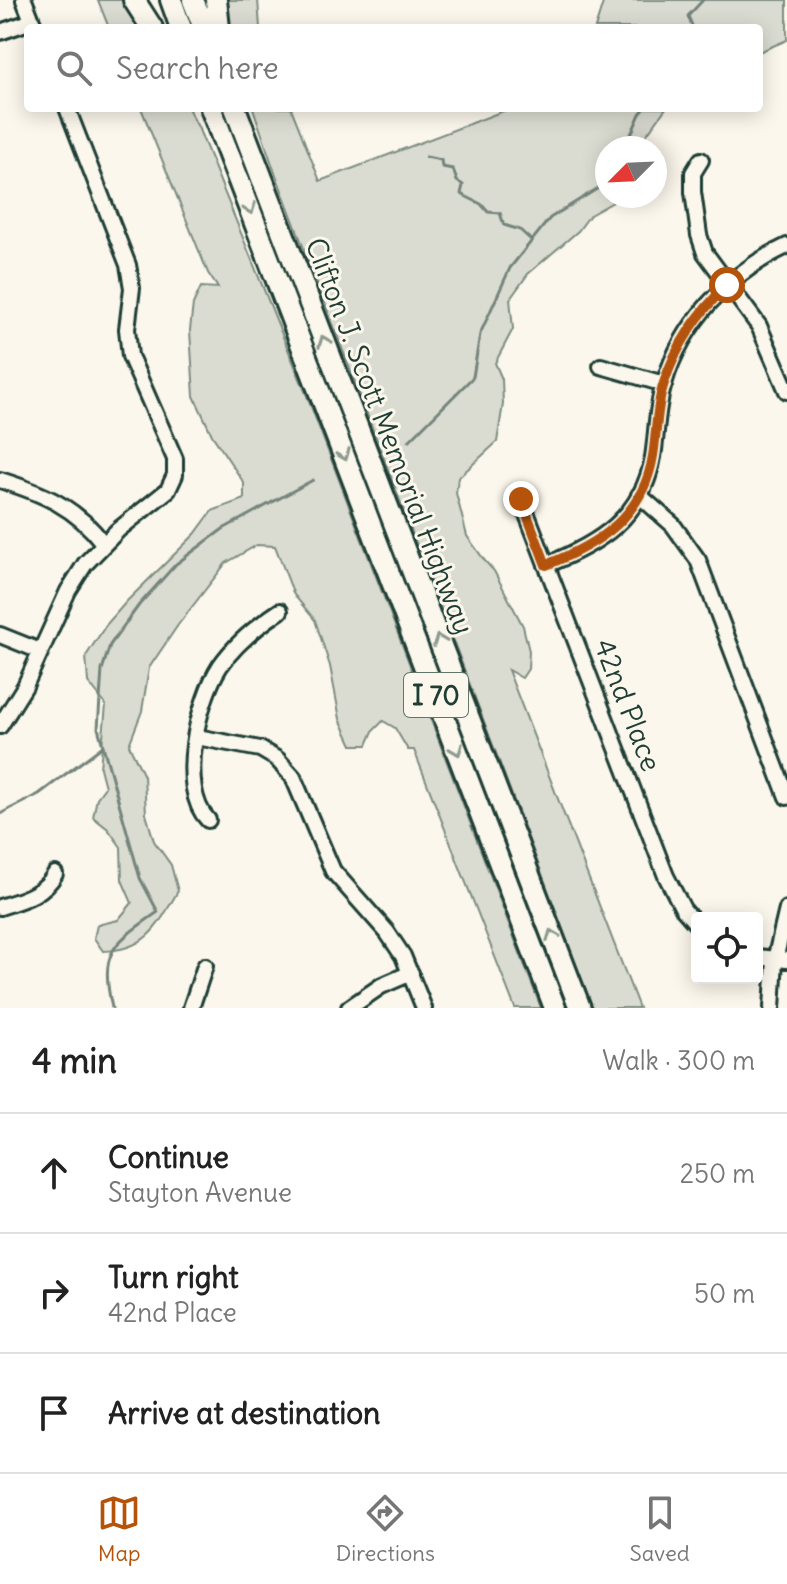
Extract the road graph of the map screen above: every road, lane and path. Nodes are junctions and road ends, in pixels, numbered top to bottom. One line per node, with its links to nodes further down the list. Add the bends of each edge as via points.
1 (24, 0): 6 (street)
2 (134, 0): 7 (highway)
3 (171, 0): 8 (highway)
4 (193, 0): 9 (highway)
5 (216, 0): 10 (highway)
6 (34, 24)
7 (149, 24)
8 (180, 24)
9 (202, 24)
10 (219, 24)
11 (24, 27): 12 (street)
12 (0, 32)
13 (69, 112): 27 (street, via 128,265 130,356 175,459 168,490)
14 (206, 112): 17 (highway)
15 (213, 112): 17 (highway, Clifton J. Scott Memorial Highway / I 70)
16 (237, 112): 47 (highway, Clifton J. Scott Memorial Highway / I 70, one-way to 16)
17 (222, 136): 46 (highway, Clifton J. Scott Memorial Highway / I 70, one-way to 46)
18 (701, 160): 20 (street, via 693,173 699,235)
19 (787, 246): 20 (street)
20 (727, 285): 22 (street, via 689,329); 23 (street, via 759,326)
21 (601, 366): 22 (street)
22 (664, 384): 25 (street, via 653,458)
23 (787, 391)
24 (0, 480): 27 (street, via 60,503)
25 (639, 495): 28 (street, via 617,526 595,544); 34 (street, via 673,525 698,560)
26 (521, 499): 28 (street, 42nd Place)
27 (103, 543): 31 (street, via 68,591)
28 (546, 565): 39 (street, 42nd Place, via 673,893)
29 (280, 611): 33 (street, via 246,635 219,667 204,701)
30 (0, 635): 31 (street)
31 (40, 651): 32 (street)
32 (0, 726)
33 (197, 737): 35 (street, via 191,780 199,810); 42 (street, via 260,749 277,759 293,777 333,871 387,932)
34 (787, 797)
35 (208, 820)
36 (55, 874): 37 (street, via 36,894)
37 (0, 907)
38 (787, 909): 40 (street)
39 (691, 917)
40 (781, 960): 48 (street)
41 (205, 966): 43 (street)
42 (411, 973): 44 (street); 45 (street)
43 (191, 1008)
44 (349, 1008)
45 (424, 1008)
46 (555, 1008)
47 (580, 1008)
48 (772, 1008)

